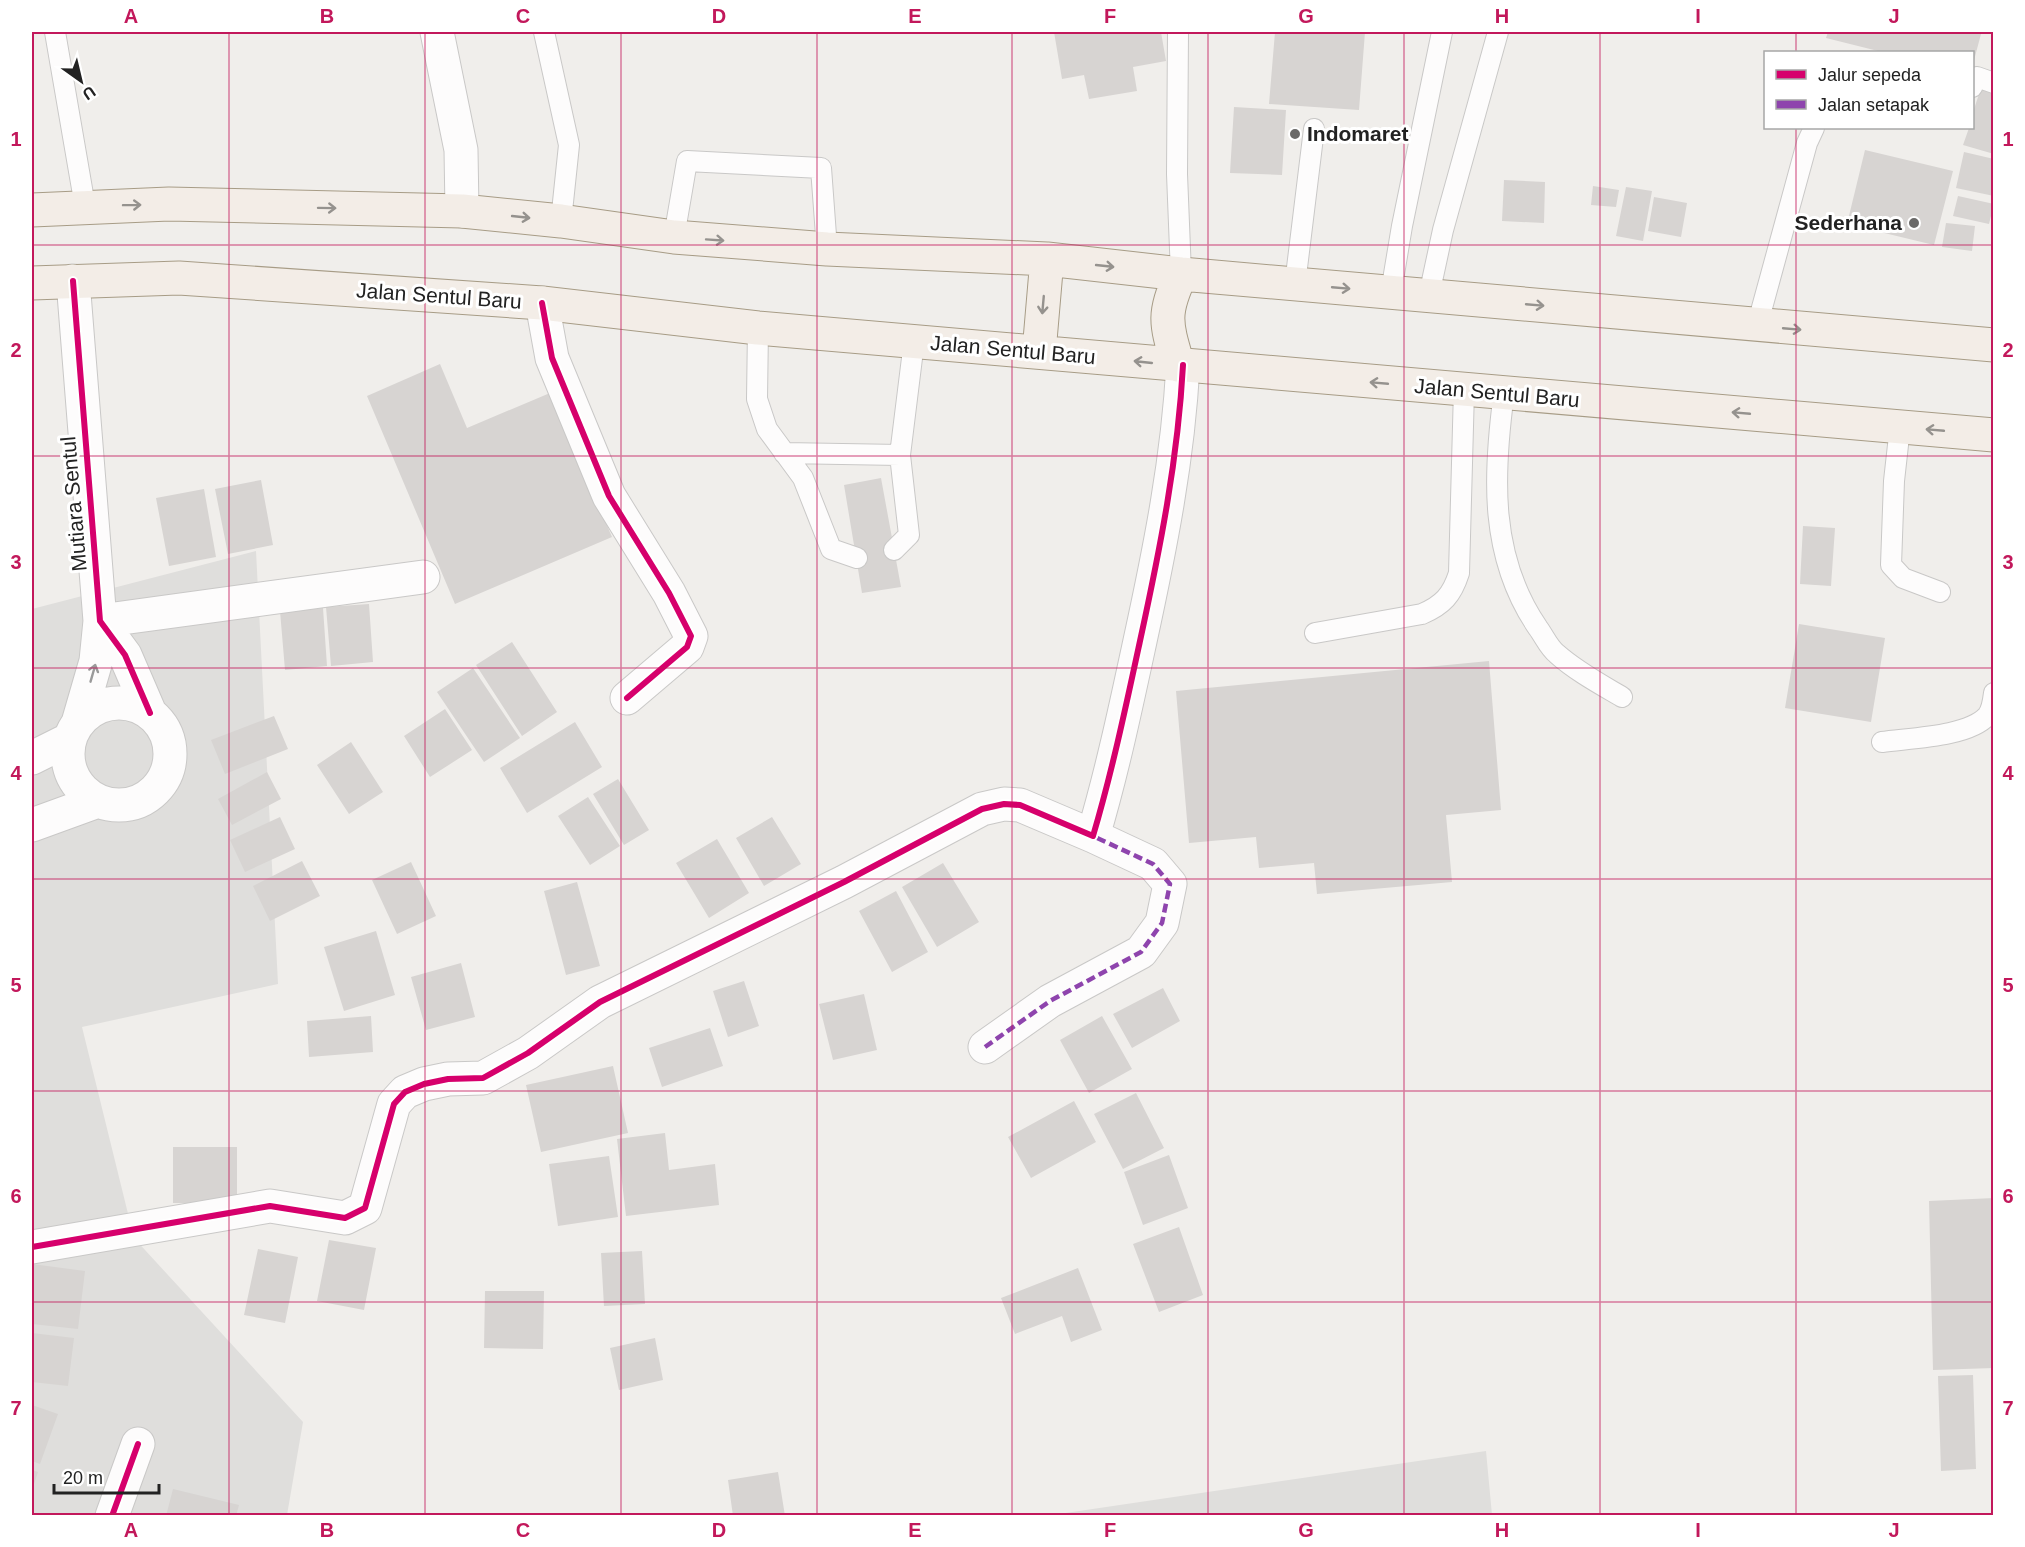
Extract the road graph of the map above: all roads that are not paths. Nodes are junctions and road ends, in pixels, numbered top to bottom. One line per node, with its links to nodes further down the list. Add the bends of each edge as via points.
1 (55, 32): 11 (lane)
2 (437, 32): 13 (street, via 461,150)
3 (544, 32): 14 (lane, via 569,145)
4 (1178, 32): 18 (lane)
5 (1442, 32): 22 (lane)
6 (1498, 32): 23 (lane)
7 (1974, 83): 8 (lane, via 1977,77)
8 (1994, 83)
9 (1314, 129): 21 (lane)
10 (1814, 129): 25 (lane)
11 (85, 206): 12 (main road); 13 (main road, one-way to 13, via 168,204)
12 (32, 210)
13 (462, 211): 14 (main road, one-way to 14)
14 (561, 221): 15 (main road)
15 (674, 237): 16 (main road, one-way to 16); 16 (lane, via 687,160 821,168)
16 (827, 249): 17 (main road)
17 (1047, 259): 18 (main road, one-way to 18); 29 (main road, one-way to 29)
18 (1180, 274): 21 (main road); 30 (main road, via 1168,302 1168,331)
19 (73, 281): 20 (main road, Jalan Sentul Baru); 24 (main road, Jalan Sentul Baru, via 179,278); 41 (street, Mutiara Sentul)
20 (32, 283)
21 (1295, 284): 22 (main road, one-way to 22)
22 (1391, 292): 23 (main road)
23 (1429, 295): 25 (main road, one-way to 25)
24 (542, 303): 26 (main road, Jalan Sentul Baru); 45 (street, via 552,358 609,496 691,636 687,647)
25 (1757, 326): 28 (main road, one-way to 28)
26 (758, 328): 27 (main road, Jalan Sentul Baru); 35 (lane, via 757,399 766,429)
27 (914, 342): 29 (main road, Jalan Sentul Baru); 36 (lane)
28 (1994, 345)
29 (1039, 352): 30 (main road, Jalan Sentul Baru, one-way to 29)
30 (1180, 365): 31 (main road, Jalan Sentul Baru, one-way to 30); 52 (street, via 1180,413 1166,523 1120,734)
31 (1464, 390): 32 (main road, Jalan Sentul Baru); 42 (lane, via 1458,573 1453,591 1437,608 1422,614)
32 (1504, 393): 33 (main road, Jalan Sentul Baru, one-way to 32); 44 (lane, via 1497,444 1498,521 1509,577 1529,616 1555,653)
33 (1900, 427): 34 (main road, Jalan Sentul Baru, one-way to 33); 40 (lane, via 1891,565 1903,578)
34 (1994, 435)
35 (784, 453): 36 (lane); 38 (lane, via 803,478 831,549)
36 (900, 455): 37 (lane, via 909,535)
37 (894, 550)
38 (857, 558)
39 (423, 577): 41 (street)
40 (1940, 592)
41 (100, 621): 46 (street, via 125,655); 47 (street, Mutiara Sentul, one-way to 41, via 96,661)
42 (1315, 633)
43 (1994, 693): 48 (lane, via 1986,716 1965,730)
44 (1622, 697)
45 (627, 698)
46 (150, 712): 47 (street, via 122,703 104,705 91,711); 50 (street, via 162,725 171,750 169,768 161,784 143,799 126,805)
47 (74, 731): 49 (street); 50 (street, via 68,758 72,776 82,791)
48 (1882, 742)
49 (32, 758)
50 (98, 801): 51 (street)
51 (32, 825)
52 (1093, 836): 53 (street, via 1154,864 1161,871 1170,884 1162,923 1141,952 1050,1001); 54 (street, via 1020,805 982,809 600,1002 528,1053 483,1078 448,1079 405,1092 394,1104 388,1120 365,1208 356,1214 345,1218 270,1206)
53 (985, 1047)
54 (32, 1247)
55 (138, 1444): 56 (street)
56 (112, 1515)

